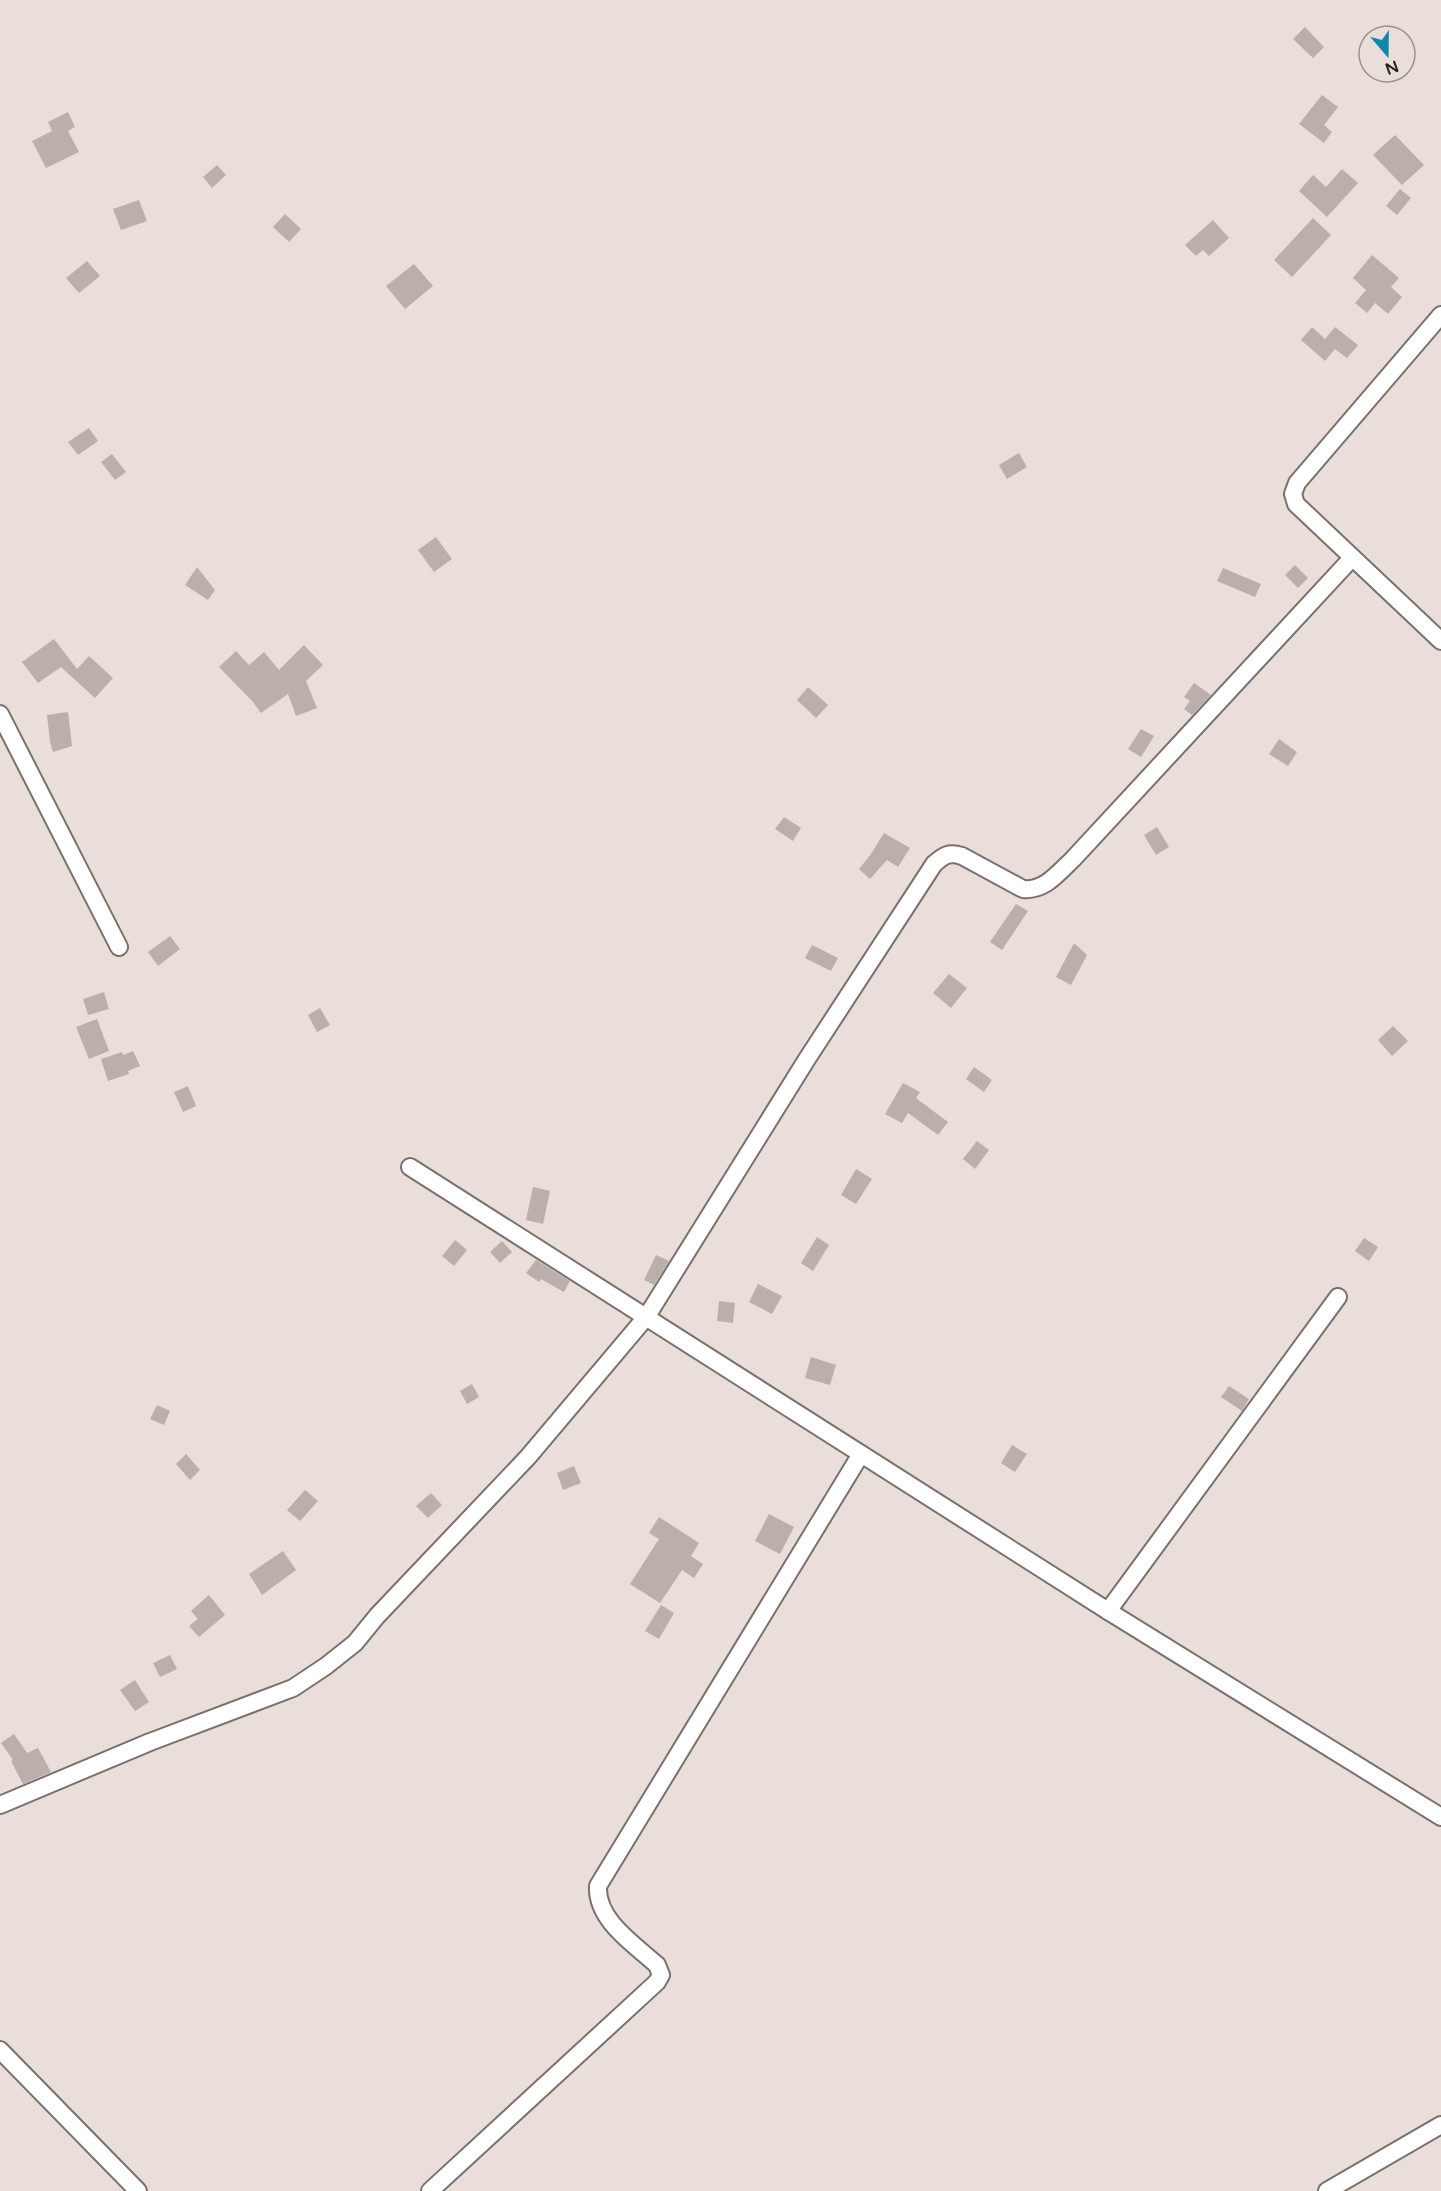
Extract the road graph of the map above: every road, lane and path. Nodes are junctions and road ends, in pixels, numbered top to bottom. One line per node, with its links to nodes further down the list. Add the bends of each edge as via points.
1 (1441, 315): 2 (street, via 1297,483 1293,494 1296,504)
2 (1352, 558): 3 (street); 8 (street, via 1046,884 1033,890 1023,889 953,854 944,855 934,864)
3 (1441, 641)
4 (0, 714): 5 (street)
5 (119, 947)
6 (410, 1167): 8 (street)
7 (1338, 1297): 10 (street)
8 (647, 1316): 9 (street); 11 (street, via 528,1456 355,1643 326,1666 293,1688)
9 (861, 1454): 10 (street); 16 (street, via 598,1886 600,1907 657,1965 661,1975 657,1982)
10 (1108, 1611): 12 (street)
11 (0, 1805)
12 (1441, 1817)
13 (0, 2050): 15 (street)
14 (1441, 2125): 17 (street)
15 (138, 2191)
16 (430, 2191)
17 (1327, 2191)

